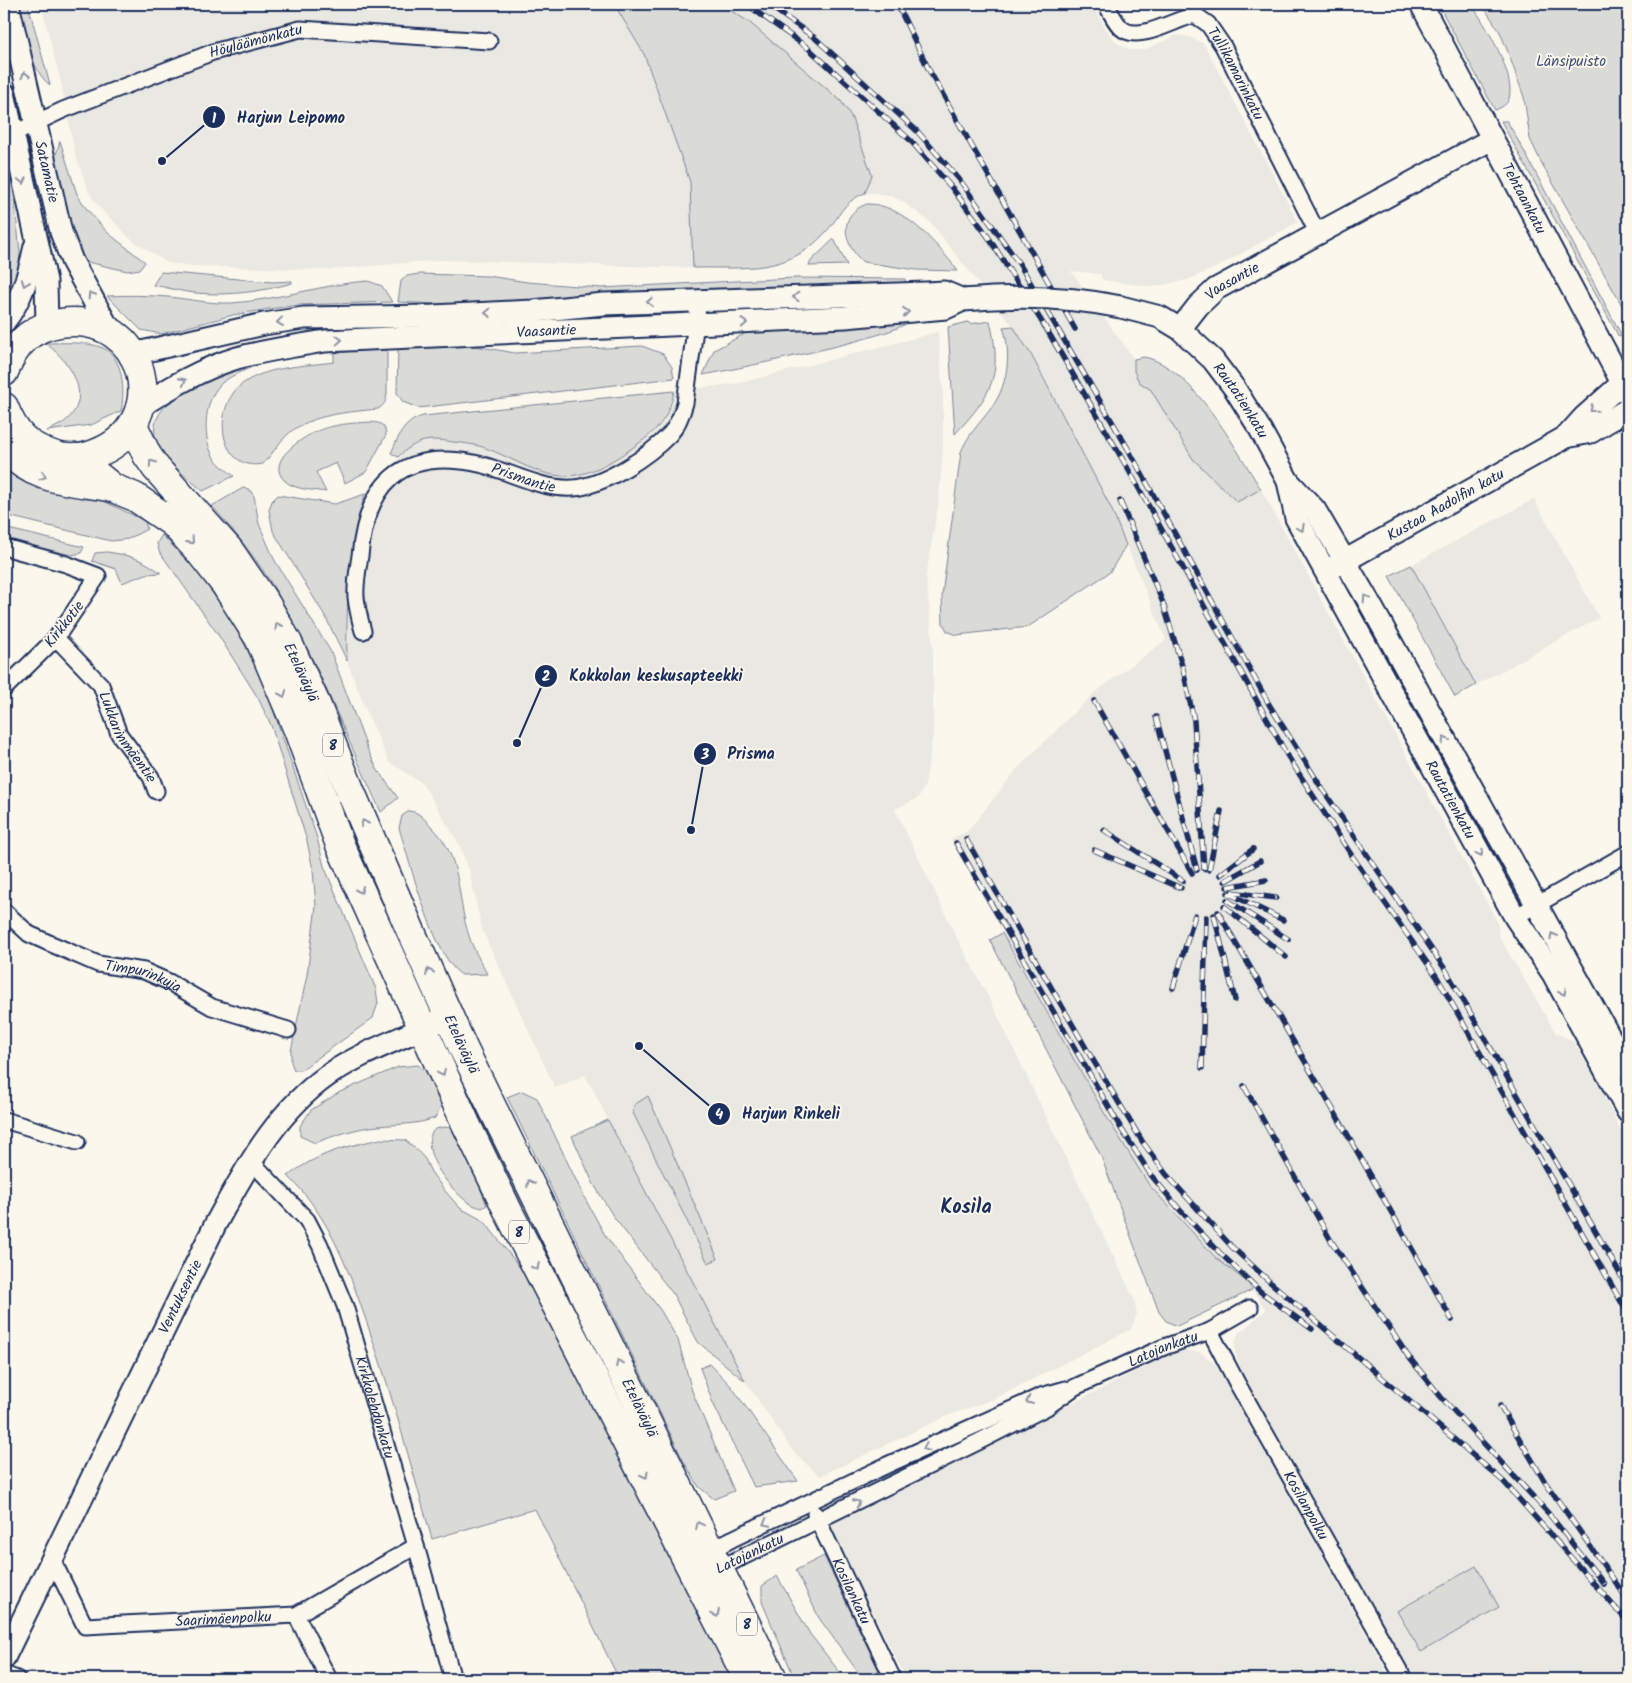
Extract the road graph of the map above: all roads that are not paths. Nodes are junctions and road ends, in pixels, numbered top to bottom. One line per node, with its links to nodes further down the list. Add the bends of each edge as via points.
1 (8, 4): 6 (main road, Satamatie, one-way to 1)
2 (1106, 4): 9 (street, Tullikamarinkatu, via 1124,30 1141,34 1195,15 1208,24)
3 (1421, 4): 8 (main road, Tehtaankatu)
4 (489, 42): 6 (street, Höyläämönkatu, via 300,29 214,52)
5 (4, 94): 7 (main road, Satamatie)
6 (35, 123): 7 (street, Höyläämönkatu); 15 (main road, Satamatie, one-way to 6, via 72,261 61,232)
7 (8, 135): 10 (main road, Satamatie, one-way to 10)
8 (1492, 139): 9 (main road, Vaasantie); 19 (main road, Tehtaankatu)
9 (1318, 234): 14 (main road, Vaasantie, via 1216,289)
10 (36, 239): 16 (main road, one-way to 16, via 20,296); 16 (main road, Satamatie, via 46,281)
11 (699, 300): 12 (main road, Vaasantie, one-way to 11, via 944,292); 13 (street, Prismantie); 17 (main road, Vaasantie, one-way to 17, via 433,316 304,318)
12 (963, 300): 13 (main road, Vaasantie, one-way to 12, via 946,308); 14 (main road, Vaasantie, bridge, via 1014,296 1097,302 1160,317)
13 (696, 325): 22 (main road, Vaasantie, one-way to 13, via 187,378 236,358 274,349 325,341); 29 (street, Prismantie, via 685,403 676,427 643,456 612,475 580,487 558,487 530,482 475,463 444,460 414,465 390,478 373,499 362,533 356,596)
14 (1180, 329): 28 (main road, Rautatienkatu, via 1213,360 1235,389 1288,481 1315,510)
15 (110, 331): 16 (highway, via 82,322); 17 (highway, via 128,345)
16 (20, 332): 18 (highway)
17 (133, 354): 22 (highway, via 140,377)
18 (4, 372)
19 (1626, 385): 23 (main road, Kustaa Aadolfin katu, one-way to 23, via 1584,417)
20 (4, 407): 25 (highway, via 14,429 29,445 58,457)
21 (1628, 409): 23 (main road, Kustaa Aadolfin katu, via 1591,432)
22 (137, 415): 25 (highway, via 126,434 112,446); 37 (highway, Eteläväylä / 8, one-way to 22, via 288,643 229,550 147,455)
23 (1566, 437): 28 (main road, Kustaa Aadolfin katu)
24 (4, 448): 26 (highway, one-way to 26, via 22,466 48,478)
25 (76, 458): 26 (highway, Eteläväylä)
26 (112, 488): 38 (highway, Eteläväylä / 8, one-way to 38, via 154,509 188,538 225,584 254,630 276,676 340,845)
27 (4, 547): 30 (street, Kirkkotie, via 98,576)
28 (1335, 566): 34 (main road, Rautatienkatu, one-way to 28, via 1369,602); 36 (main road, Rautatienkatu, one-way to 36)
29 (362, 631)
30 (56, 638): 31 (street, Kirkkotie); 32 (street, Lukkarinmäentie, via 101,685 120,734 151,777)
31 (4, 689)
32 (156, 791)
33 (1628, 853): 34 (street)
34 (1536, 904): 36 (street); 40 (main road, Rautatienkatu, one-way to 34)
35 (4, 911): 39 (street, Timpurinkuja, via 30,934 98,964 144,971 212,1007)
36 (1515, 917): 40 (main road, Rautatienkatu, one-way to 40)
37 (449, 1016): 38 (main road, Ventuksentie); 52 (highway, Eteläväylä / 8, one-way to 37)
38 (422, 1029): 44 (main road, Ventuksentie, via 344,1066 319,1082 285,1113); 52 (highway, Eteläväylä / 8, one-way to 52, via 510,1215)
39 (288, 1030)
40 (1622, 1074): 41 (main road, Rautatienkatu)
41 (1628, 1112)
42 (4, 1120): 43 (street)
43 (77, 1142)
44 (251, 1161): 50 (street, Kirkkolehdonkatu, via 296,1206 320,1245 345,1306); 51 (main road, Ventuksentie, via 216,1222)
45 (1250, 1308): 46 (street, Latojankatu)
46 (1210, 1331): 47 (street, Latojankatu, via 1164,1347); 62 (street, Kosilanpolku)
47 (1075, 1387): 48 (street, Latojankatu, one-way to 48, via 1041,1396); 49 (street, Latojankatu, one-way to 47, via 1047,1407)
48 (810, 1502): 49 (street, Kosilankatu); 52 (street, Latojankatu, one-way to 52)
49 (819, 1522): 52 (street, Latojankatu); 61 (street, Kosilankatu)
50 (416, 1546): 53 (street, Saarimäenpolku); 58 (street, Kirkkolehdonkatu)
51 (53, 1561): 53 (street, Saarimäenpolku, via 85,1626); 54 (main road, Ventuksentie)
52 (709, 1563): 59 (highway, Eteläväylä / 8, one-way to 59); 60 (highway, Eteläväylä / 8)
53 (296, 1615): 57 (street)
54 (4, 1658)
55 (4, 1674): 56 (street)
56 (17, 1679)
57 (330, 1679)
58 (453, 1679)
59 (748, 1679)
60 (773, 1679)
61 (893, 1679)
62 (1404, 1679)

